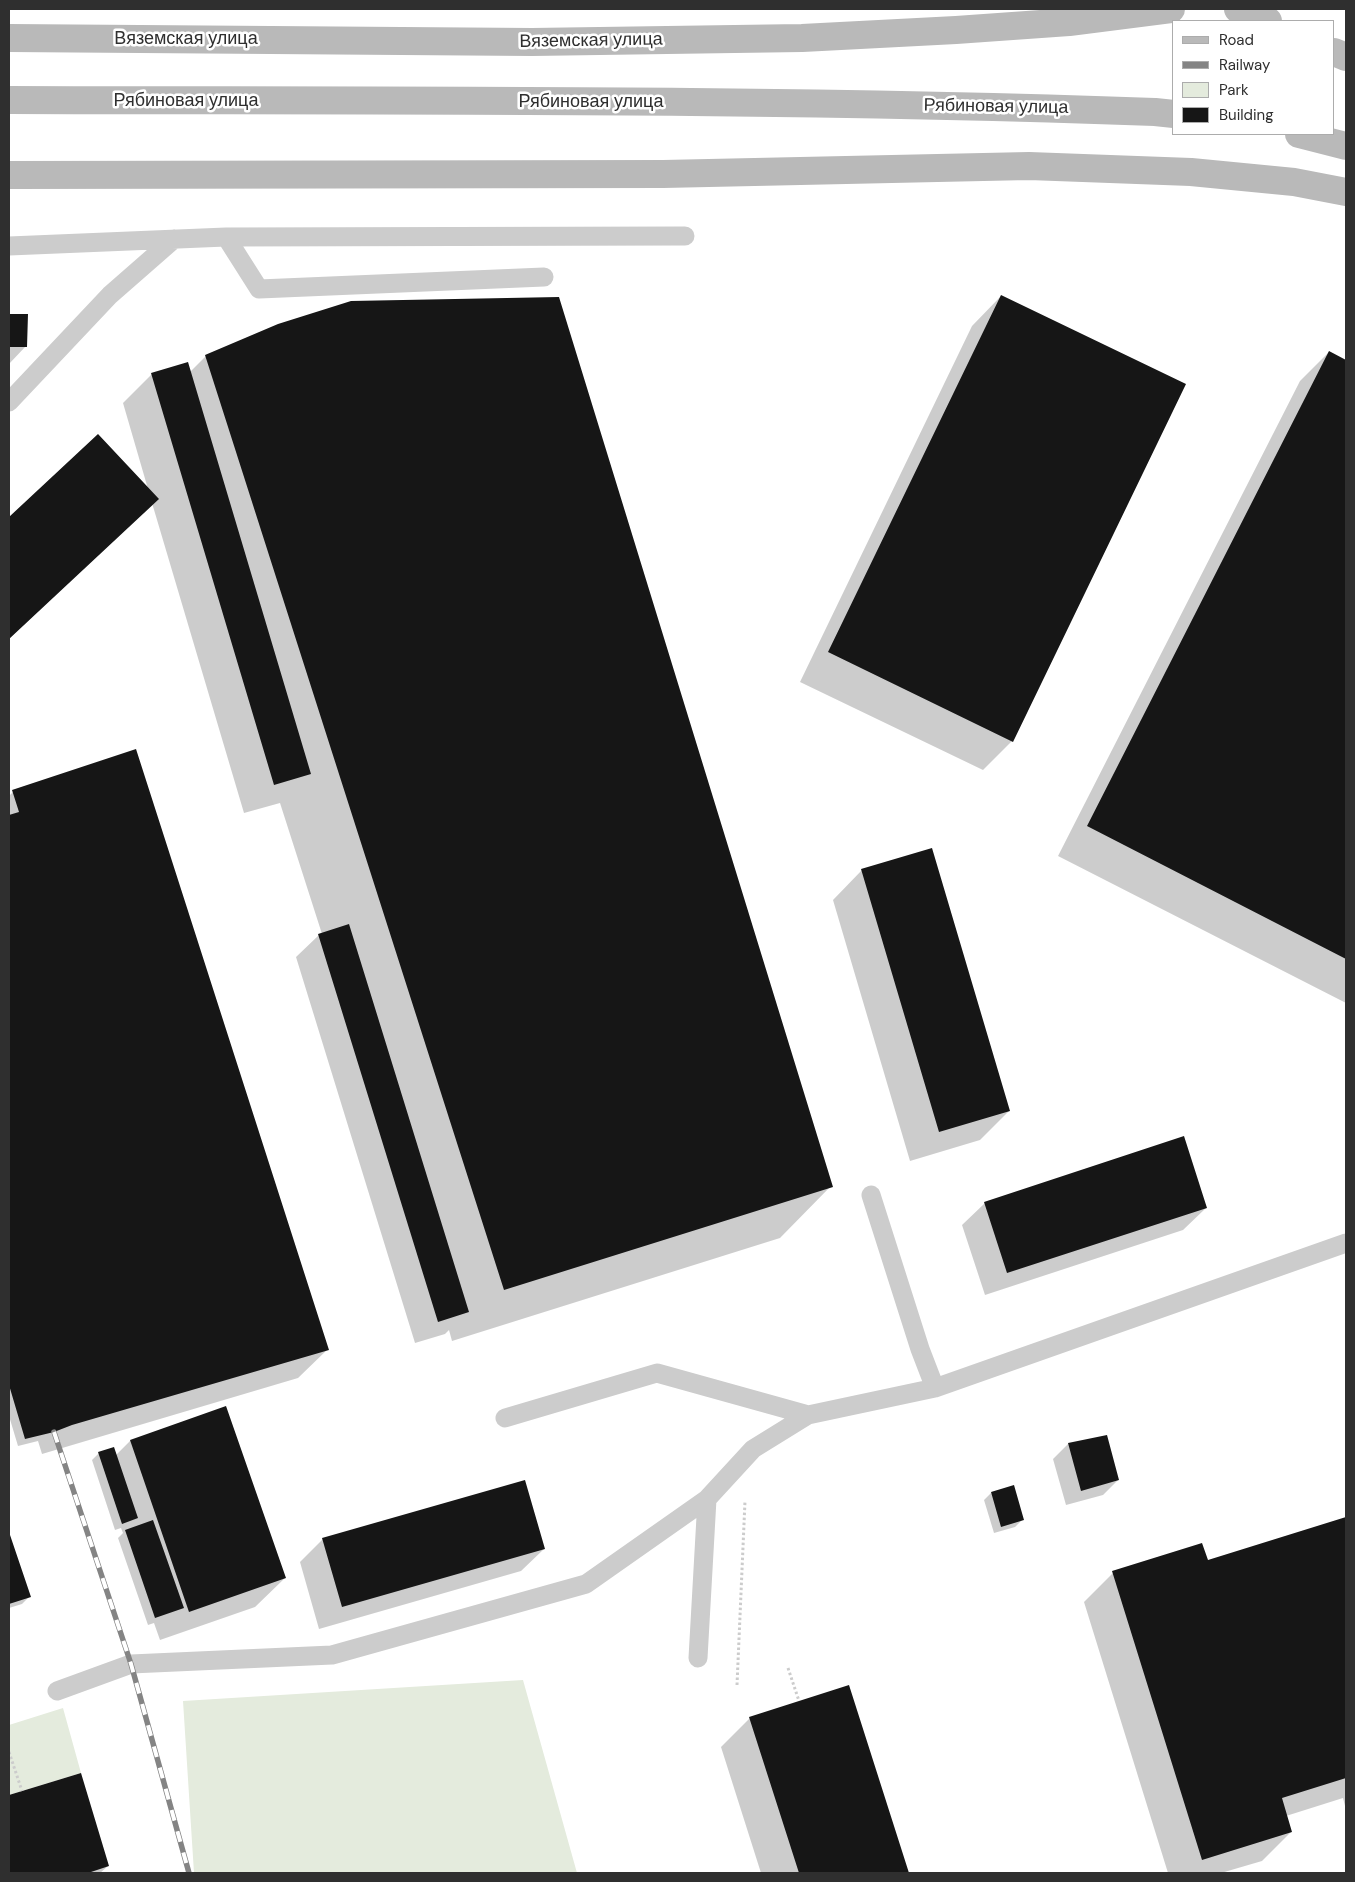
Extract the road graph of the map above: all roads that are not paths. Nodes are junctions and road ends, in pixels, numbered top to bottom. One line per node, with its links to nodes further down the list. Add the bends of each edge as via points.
1 (1172, 9): 4 (main road, Вяземская улица, via 1041,24 802,38 522,42)
2 (1238, 9): 3 (main road)
3 (1266, 20)
4 (9, 38)
5 (9, 100): 6 (main road, Рябиновая улица, via 820,103 1019,106)
6 (1172, 114)
7 (1303, 135): 8 (main road)
8 (1346, 146)
9 (9, 175): 10 (main road, via 662,174 1028,166 1191,172 1294,182)
10 (1346, 192)
11 (685, 236): 12 (lane)
12 (226, 237): 13 (lane); 15 (lane, via 260,289)
13 (174, 239): 14 (lane); 16 (lane, via 110,295)
14 (9, 246)
15 (544, 277)
16 (9, 402)
17 (871, 1195): 19 (lane, via 920,1349)
18 (1346, 1243): 19 (lane)
19 (936, 1388): 20 (lane)
20 (808, 1415): 21 (lane, via 657,1373); 22 (lane, via 753,1450)
21 (505, 1418)
22 (707, 1499): 23 (lane); 24 (lane, via 586,1584 332,1655 131,1664)
23 (698, 1658)
24 (57, 1691)

